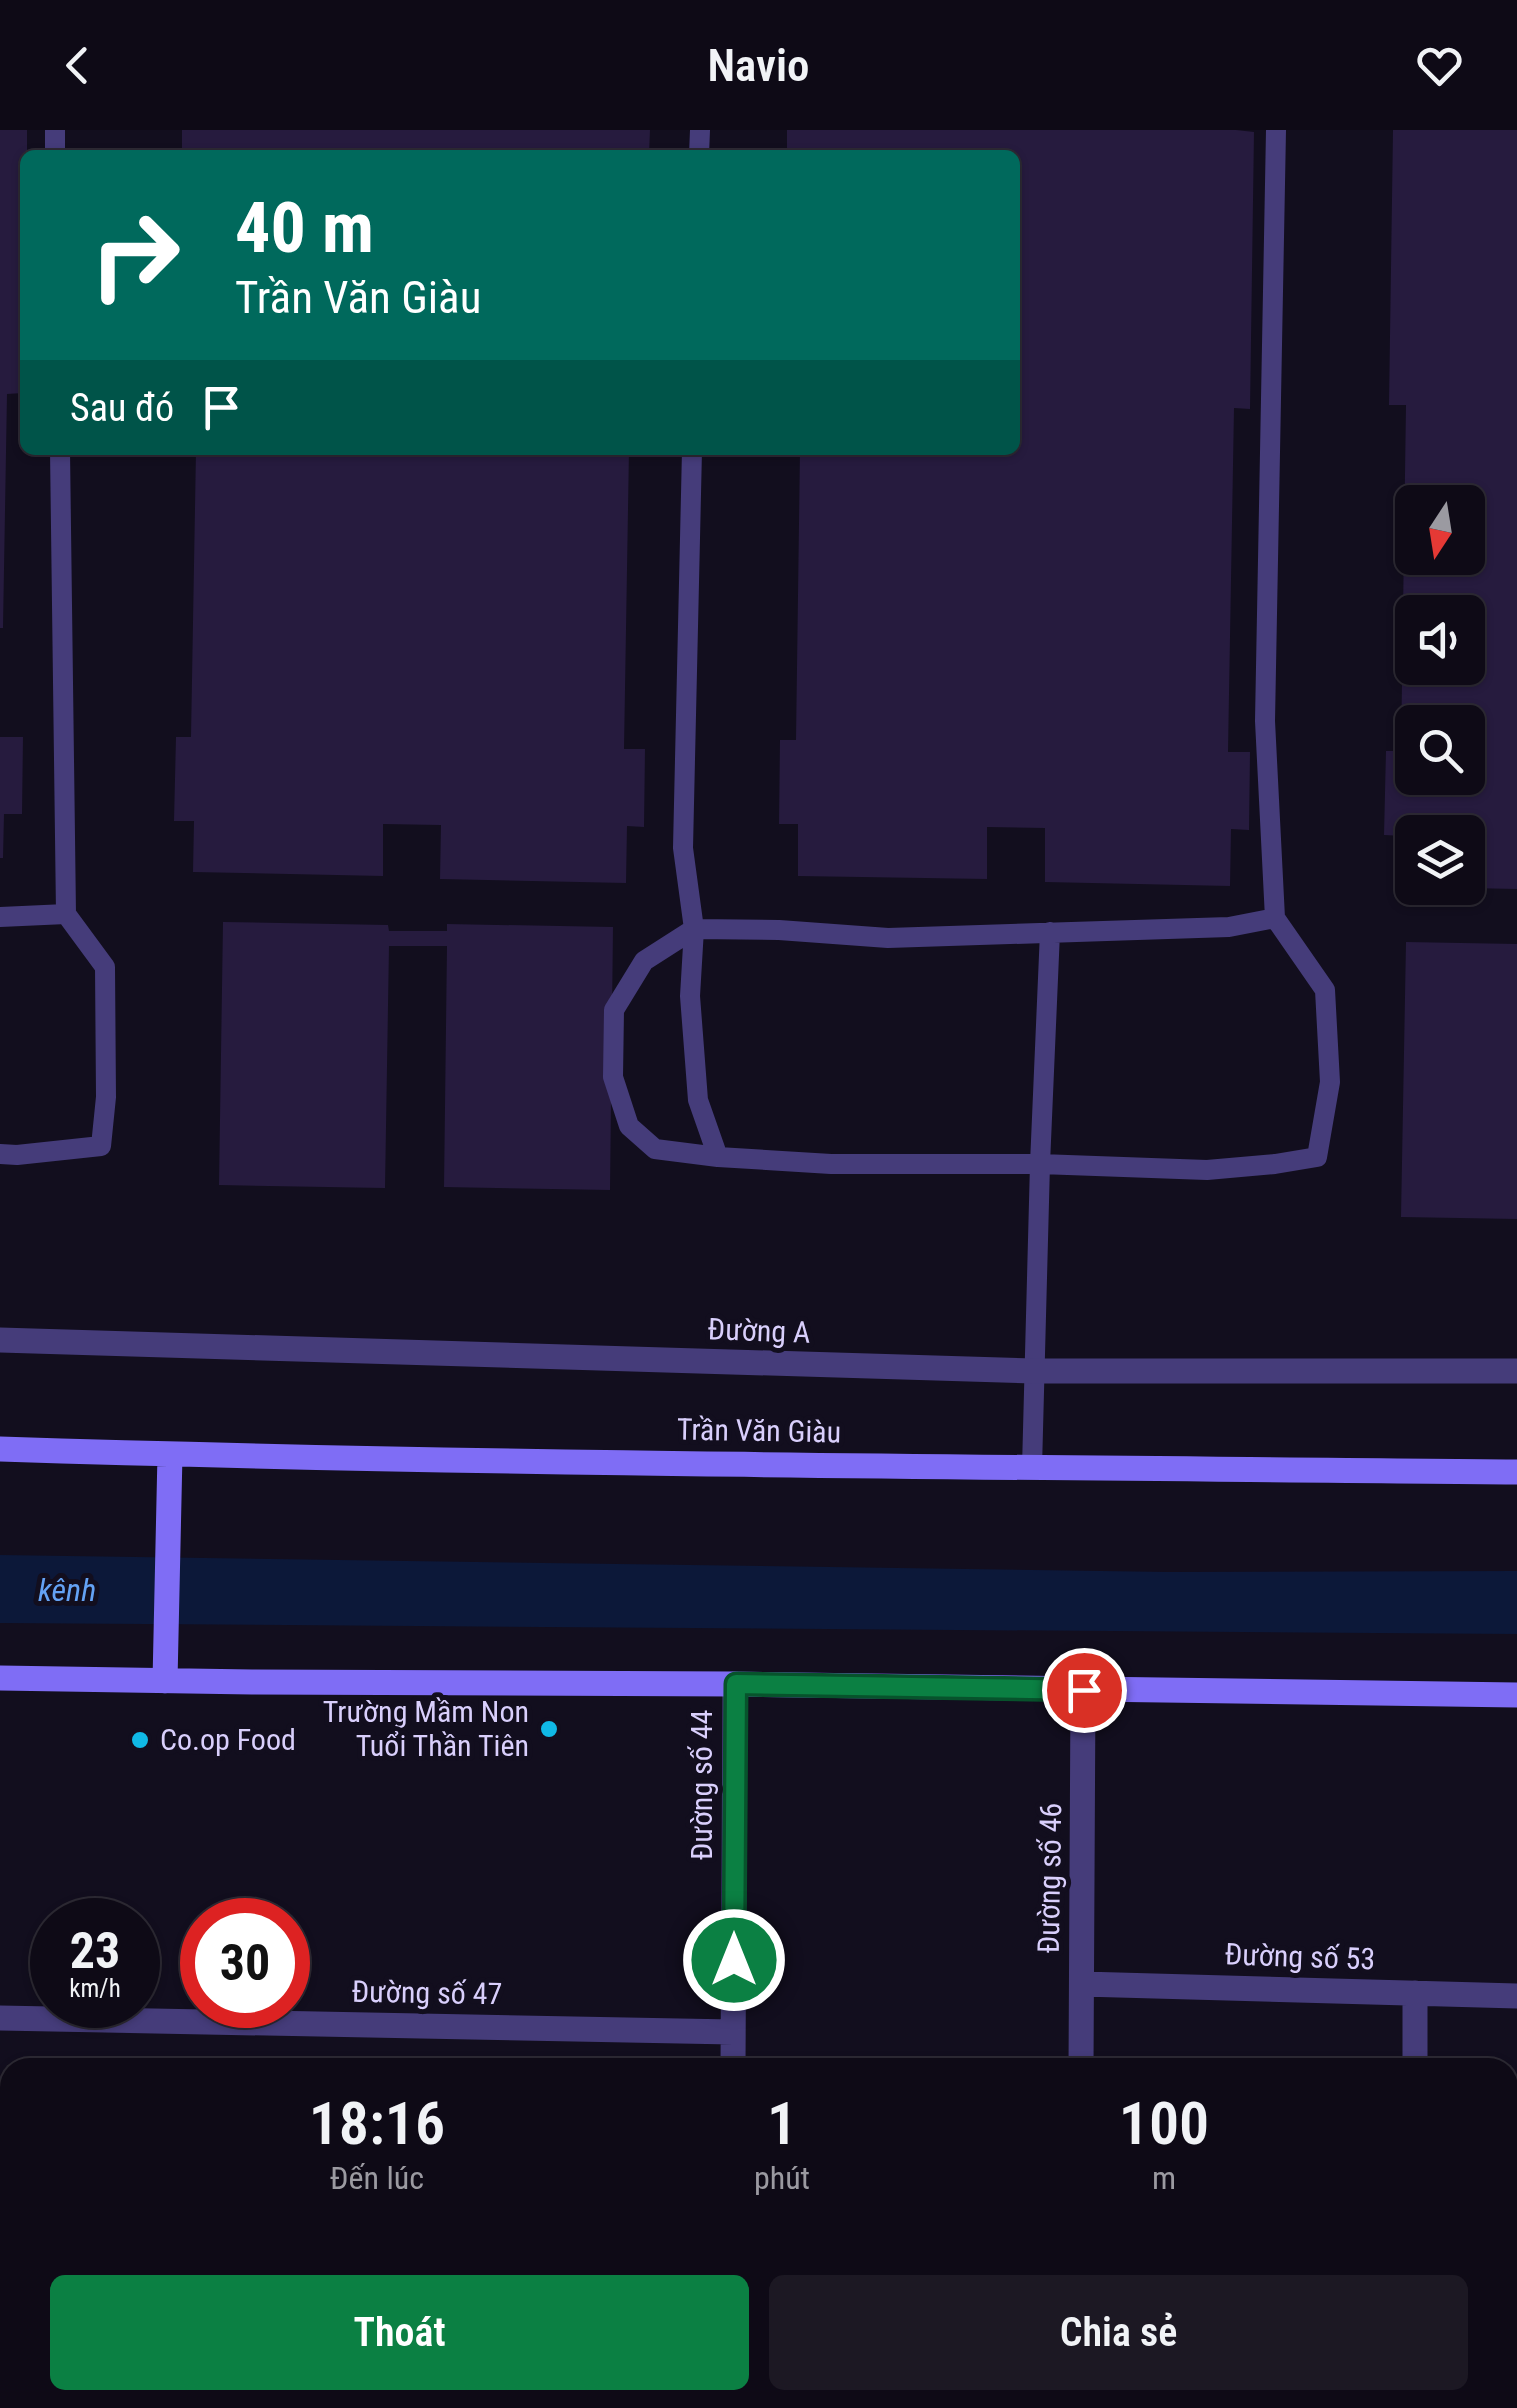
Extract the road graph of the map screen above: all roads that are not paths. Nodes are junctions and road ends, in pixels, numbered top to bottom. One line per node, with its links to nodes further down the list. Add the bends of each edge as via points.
1 (1276, 130): 6 (lane, via 1265,721)
2 (60, 455): 4 (lane)
3 (692, 455): 7 (lane, via 683,848)
4 (66, 914): 5 (lane); 9 (lane, via 106,966 102,1146)
5 (0, 917)
6 (1275, 918): 8 (lane, via 1229,927); 11 (lane, via 1326,990 1330,1082 1316,1157 1207,1170)
7 (694, 929): 8 (lane, via 888,938); 10 (lane, via 690,996 698,1100); 10 (lane, via 644,961 614,1010 612,1077 630,1126 655,1149)
8 (1050, 932): 11 (lane)
9 (0, 1154)
10 (718, 1157): 11 (lane)
11 (1040, 1164): 14 (lane)
12 (0, 1340): 14 (street, Đường A)
13 (1517, 1370): 14 (street, Đường A)
14 (1033, 1371): 17 (lane)
15 (0, 1449): 16 (main road, Trần Văn Giàu)
16 (170, 1454): 17 (main road, Trần Văn Giàu); 20 (main road)
17 (1032, 1468): 18 (main road, Trần Văn Giàu)
18 (1517, 1472)
19 (0, 1678): 20 (main road)
20 (165, 1681): 21 (main road)
21 (736, 1684): 22 (main road); 28 (street, Đường số 44)
22 (1084, 1690): 23 (main road); 24 (street, Đường số 46)
23 (1517, 1696)
24 (1082, 1984): 25 (street, Đường số 53); 30 (street, Đường số 46)
25 (1415, 1993): 26 (street, Đường số 53); 31 (street)
26 (1517, 1996)
27 (0, 2018): 28 (street, Đường số 47)
28 (733, 2032): 29 (street, Đường số 44)
29 (733, 2058)
30 (1080, 2058)
31 (1415, 2058)

